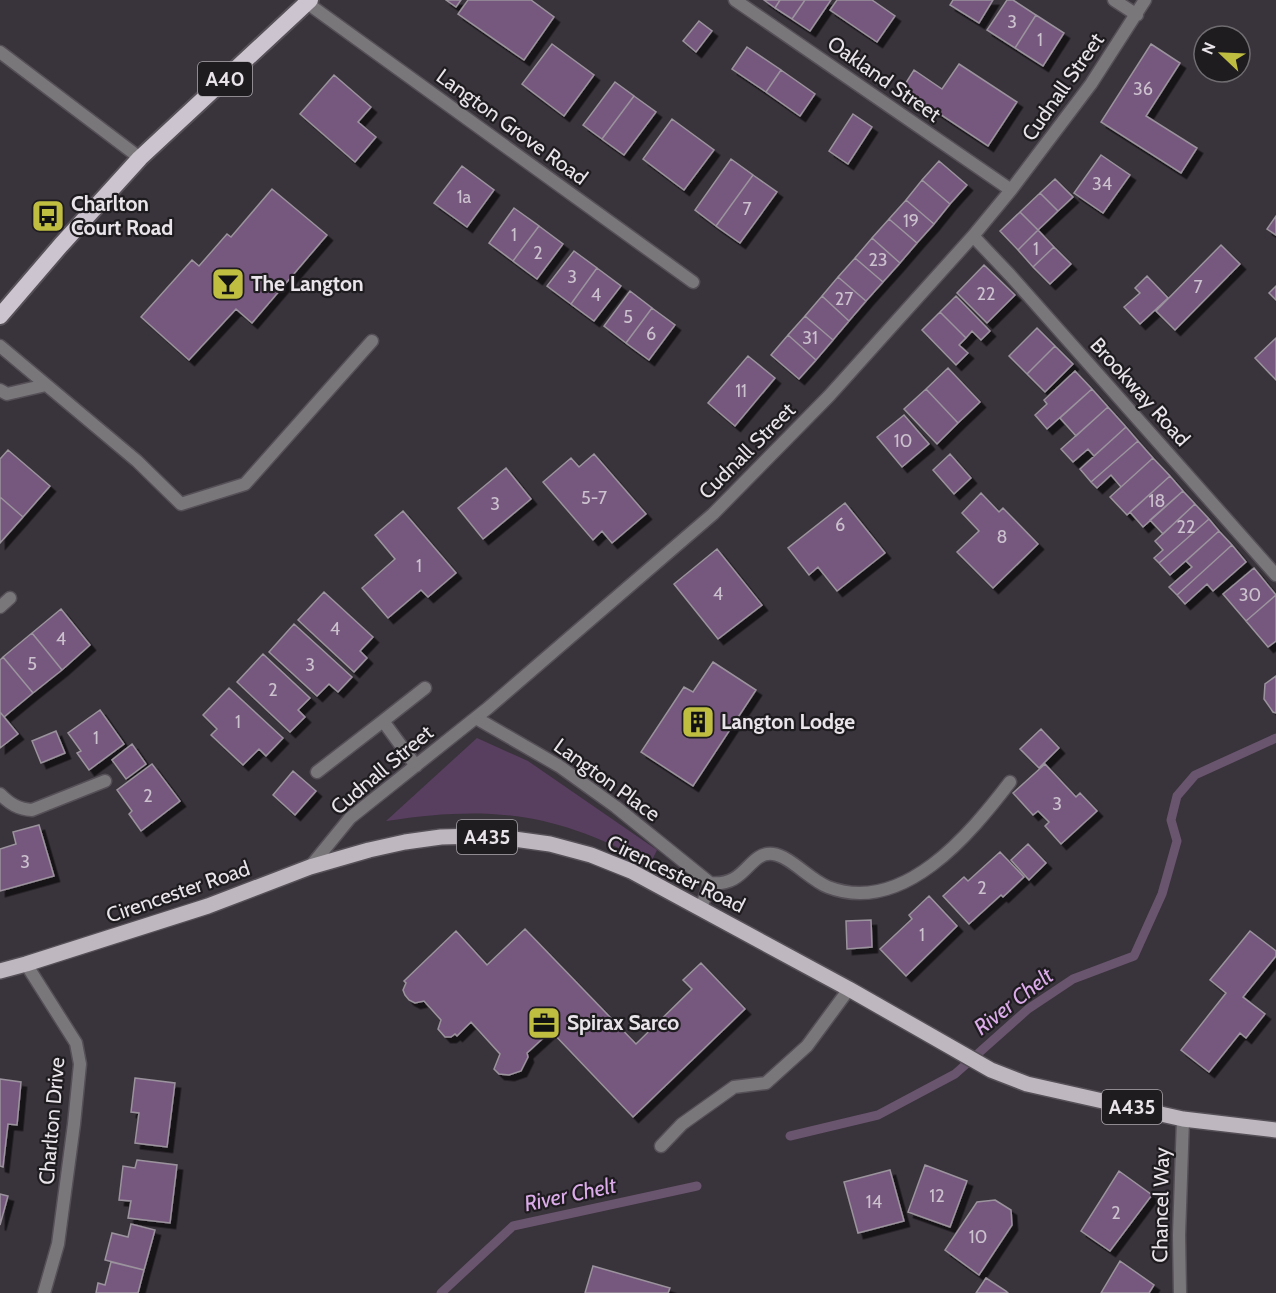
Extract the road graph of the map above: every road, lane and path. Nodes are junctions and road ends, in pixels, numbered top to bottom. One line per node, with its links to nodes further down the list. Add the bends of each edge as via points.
1 (735, 0): 8 (street, Oakland Street)
2 (1114, 0): 5 (street)
3 (1145, 0): 5 (street, Cudnall Street)
4 (309, 1): 7 (highway, A40); 10 (street, Langton Grove Road)
5 (1137, 15): 8 (street, Cudnall Street, via 1092,84)
6 (0, 52): 7 (street)
7 (140, 158): 11 (highway, A40)
8 (1011, 190): 9 (street, Cudnall Street)
9 (973, 237): 16 (street, Brookway Road); 18 (street, Cudnall Street, via 729,499)
10 (693, 282)
11 (0, 316)
12 (372, 341): 14 (street, via 245,484 181,504 137,461)
13 (0, 346): 14 (street)
14 (46, 385): 15 (street, via 7,394)
15 (0, 390)
16 (1276, 575)
17 (425, 688): 19 (street)
18 (476, 718): 20 (street, Cudnall Street); 26 (street, Langton Place, via 560,766)
19 (383, 721): 20 (street); 21 (street)
20 (416, 766): 25 (street, Cudnall Street, via 350,818)
21 (317, 771)
22 (105, 781): 24 (street, via 32,810 14,806)
23 (1010, 782): 26 (street, via 963,837 926,870 897,886 862,893 829,888 775,854 757,858 732,881)
24 (0, 794)
25 (310, 867): 27 (main road, Cirencester Road / A435, via 405,842 441,837 514,838 591,855); 28 (main road, Cirencester Road / A435, via 208,906)
26 (710, 883): 27 (street)
27 (701, 908): 30 (main road, Cirencester Road / A435)
28 (26, 964): 29 (main road, Cirencester Road / A435); 34 (street, Charlton Drive, via 76,1043 80,1064 58,1244)
29 (0, 971)
30 (849, 989): 31 (main road, Cirencester Road / A435, via 991,1070 1027,1084); 33 (street, via 807,1046 766,1083 734,1087 682,1124)
31 (1182, 1119): 32 (main road, Cirencester Road / A435); 35 (street, Chancel Way)
32 (1276, 1131)
33 (661, 1146)
34 (44, 1293)
35 (1180, 1293)

